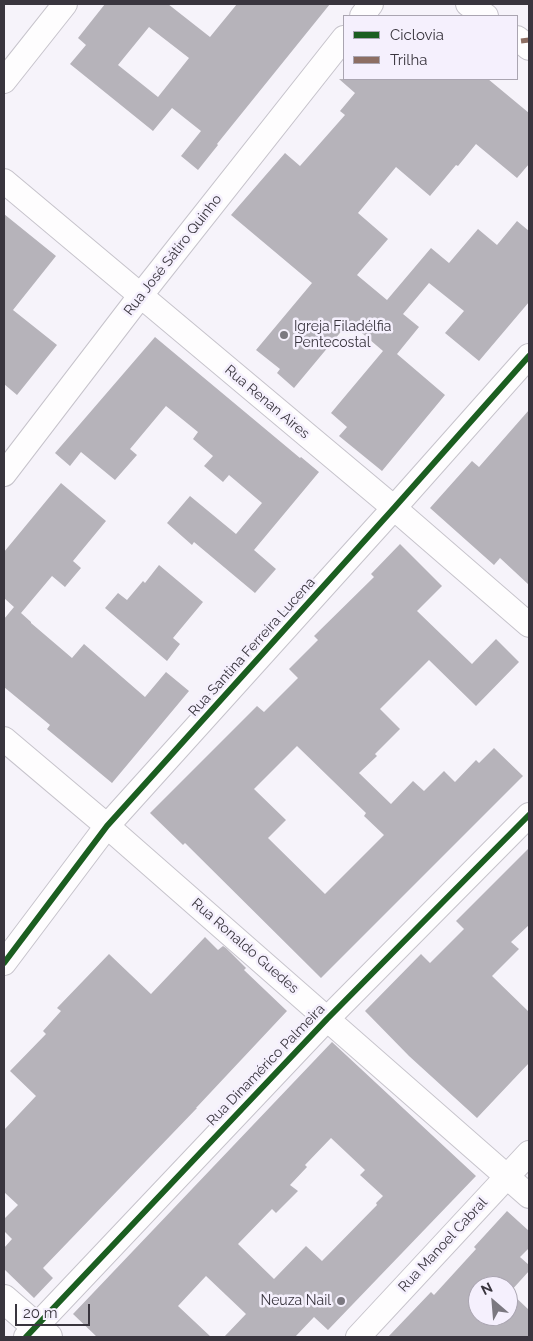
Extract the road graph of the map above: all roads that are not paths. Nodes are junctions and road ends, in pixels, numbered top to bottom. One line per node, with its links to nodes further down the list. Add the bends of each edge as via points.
1 (65, 4): 9 (street)
2 (372, 4): 4 (street)
3 (468, 4): 5 (street)
4 (363, 15)
5 (484, 15)
6 (343, 39): 11 (street, Rua José Sátiro Quinho)
7 (518, 39): 8 (street)
8 (529, 48)
9 (4, 81)
10 (4, 181): 11 (street, Rua Renan Aires)
11 (141, 295): 13 (street, Rua José Sátiro Quinho); 14 (street, Rua Renan Aires)
12 (529, 356): 14 (street, Rua Santina Ferreira Lucena)
13 (4, 474)
14 (394, 508): 15 (street, Rua Renan Aires); 18 (street, Rua Santina Ferreira Lucena)
15 (529, 625)
16 (4, 739): 18 (street, Rua Ronaldo Guedes)
17 (529, 815): 20 (street, Rua Dinamérico Palmeira)
18 (107, 826): 19 (street, Rua Santina Ferreira Lucena); 20 (street, Rua Ronaldo Guedes)
19 (4, 963)
20 (328, 1019): 22 (street, Rua Ronaldo Guedes); 25 (street, Rua Dinamérico Palmeira)
21 (529, 1153): 22 (street, Rua Manoel Cabral)
22 (508, 1176): 23 (street, Rua Ronaldo Guedes); 26 (street, Rua Manoel Cabral)
23 (529, 1196)
24 (4, 1299): 25 (main road)
25 (36, 1334)
26 (358, 1337)

